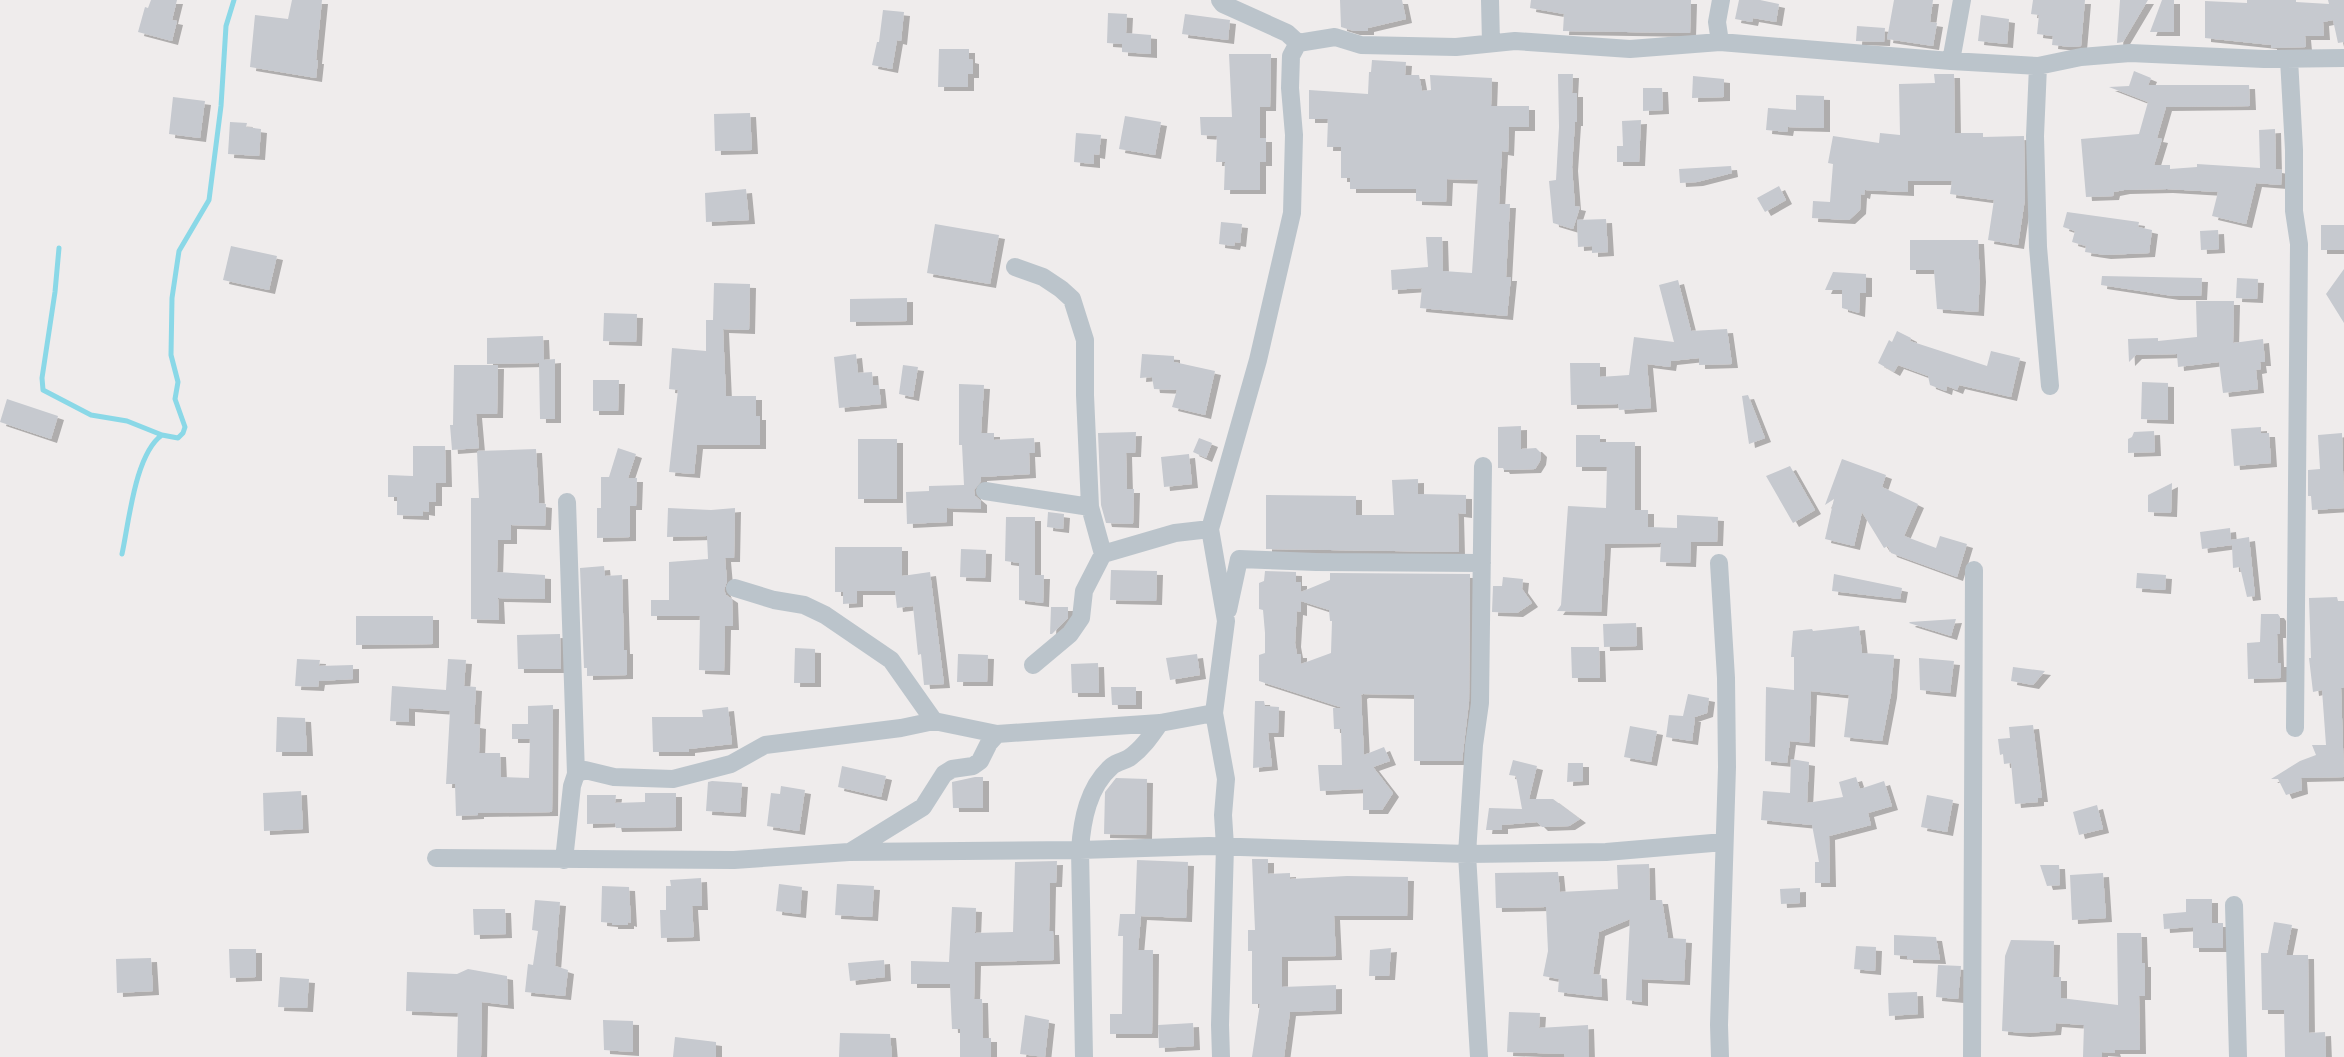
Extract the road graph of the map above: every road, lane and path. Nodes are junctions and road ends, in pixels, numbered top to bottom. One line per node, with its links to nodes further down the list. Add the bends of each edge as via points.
1 (1220, 0): 6 (street, via 1287,33)
2 (1490, 0): 7 (street)
3 (1721, 0): 5 (street, via 1717,22)
4 (1962, 0): 10 (street)
5 (1720, 42): 7 (street, via 1630,49 1515,41); 10 (street)
6 (1298, 43): 7 (street, via 1335,38 1360,45 1456,47); 18 (street, via 1291,57 1292,213 1258,360)
7 (1491, 43)
8 (2344, 58): 9 (street)
9 (2289, 59): 11 (street, via 2130,53); 29 (street, via 2299,244)
10 (1951, 61): 11 (street)
11 (2038, 66): 13 (street, via 2038,247)
12 (1015, 267): 17 (street, via 1043,277 1072,299 1085,340)
13 (2050, 386)
14 (1483, 466): 20 (street)
15 (985, 491): 17 (street)
16 (567, 502): 31 (street)
17 (1090, 507): 19 (street)
18 (1210, 529): 19 (street, via 1175,533); 24 (street)
19 (1103, 554): 25 (street, via 1084,591 1081,618 1070,634)
20 (1482, 563): 24 (street, via 1239,559); 36 (street, via 1480,703)
21 (1719, 563): 32 (street, via 1726,700)
22 (1974, 570): 44 (street)
23 (735, 588): 27 (street, via 804,605 825,615 891,660)
24 (1226, 621): 26 (street)
25 (1033, 665)
26 (1214, 713): 28 (street); 33 (street, via 1226,779)
27 (934, 721): 30 (street); 31 (street, via 765,745 731,764 673,779 614,777 585,770)
28 (1160, 723): 30 (street); 34 (street, via 1145,744 1113,765 1091,791)
29 (2295, 728)
30 (997, 734): 35 (street, via 980,761 944,774 923,807)
31 (576, 774): 38 (street)
32 (1724, 842): 36 (street, via 1606,852); 43 (street)
33 (1225, 846): 34 (street); 36 (street); 41 (street)
34 (1080, 850): 35 (street); 40 (street)
35 (849, 852): 38 (street, via 734,860)
36 (1467, 854): 42 (street)
37 (436, 858): 38 (street)
38 (564, 860)
39 (2234, 905): 45 (street)
40 (1084, 1057)
41 (1221, 1057)
42 (1479, 1057)
43 (1720, 1057)
44 (1972, 1057)
45 (2238, 1057)

